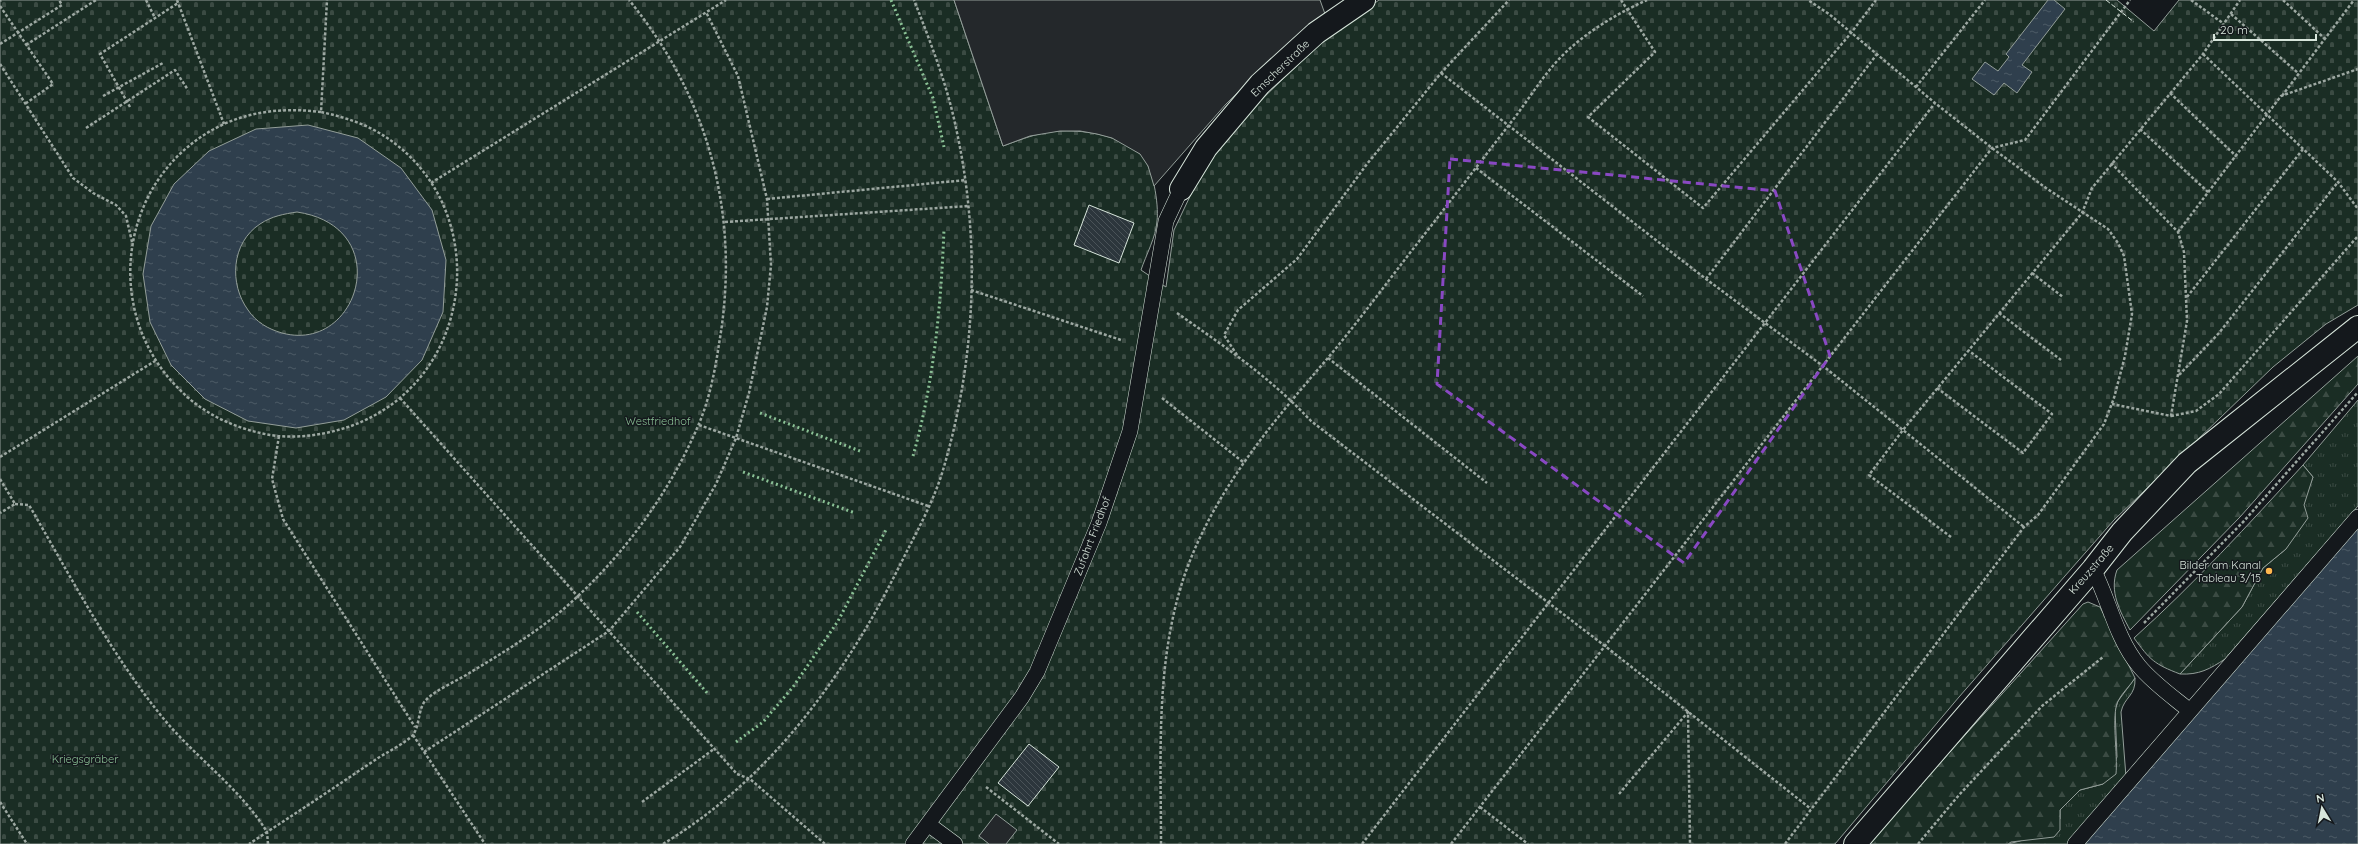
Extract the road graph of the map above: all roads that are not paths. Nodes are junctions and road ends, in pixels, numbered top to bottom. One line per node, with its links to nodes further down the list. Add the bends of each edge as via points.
1 (1364, 0): 2 (street, Emscherstraße, via 1316,33 1260,84 1206,148)
2 (1181, 189): 7 (lane, Zufahrt Friedhof, via 1166,221 1130,431 1099,523 1037,672 1022,697)
3 (2358, 327): 5 (street, Kreuzstraße, via 2187,463 2122,532)
4 (2358, 517): 6 (lane)
5 (2093, 569): 6 (lane, via 2124,641 2139,666); 10 (street, Kreuzstraße)
6 (2190, 711): 11 (lane)
7 (928, 824): 8 (lane, Zufahrt Friedhof); 9 (lane)
8 (913, 844)
9 (955, 844)
10 (1855, 844)
11 (2075, 844)

